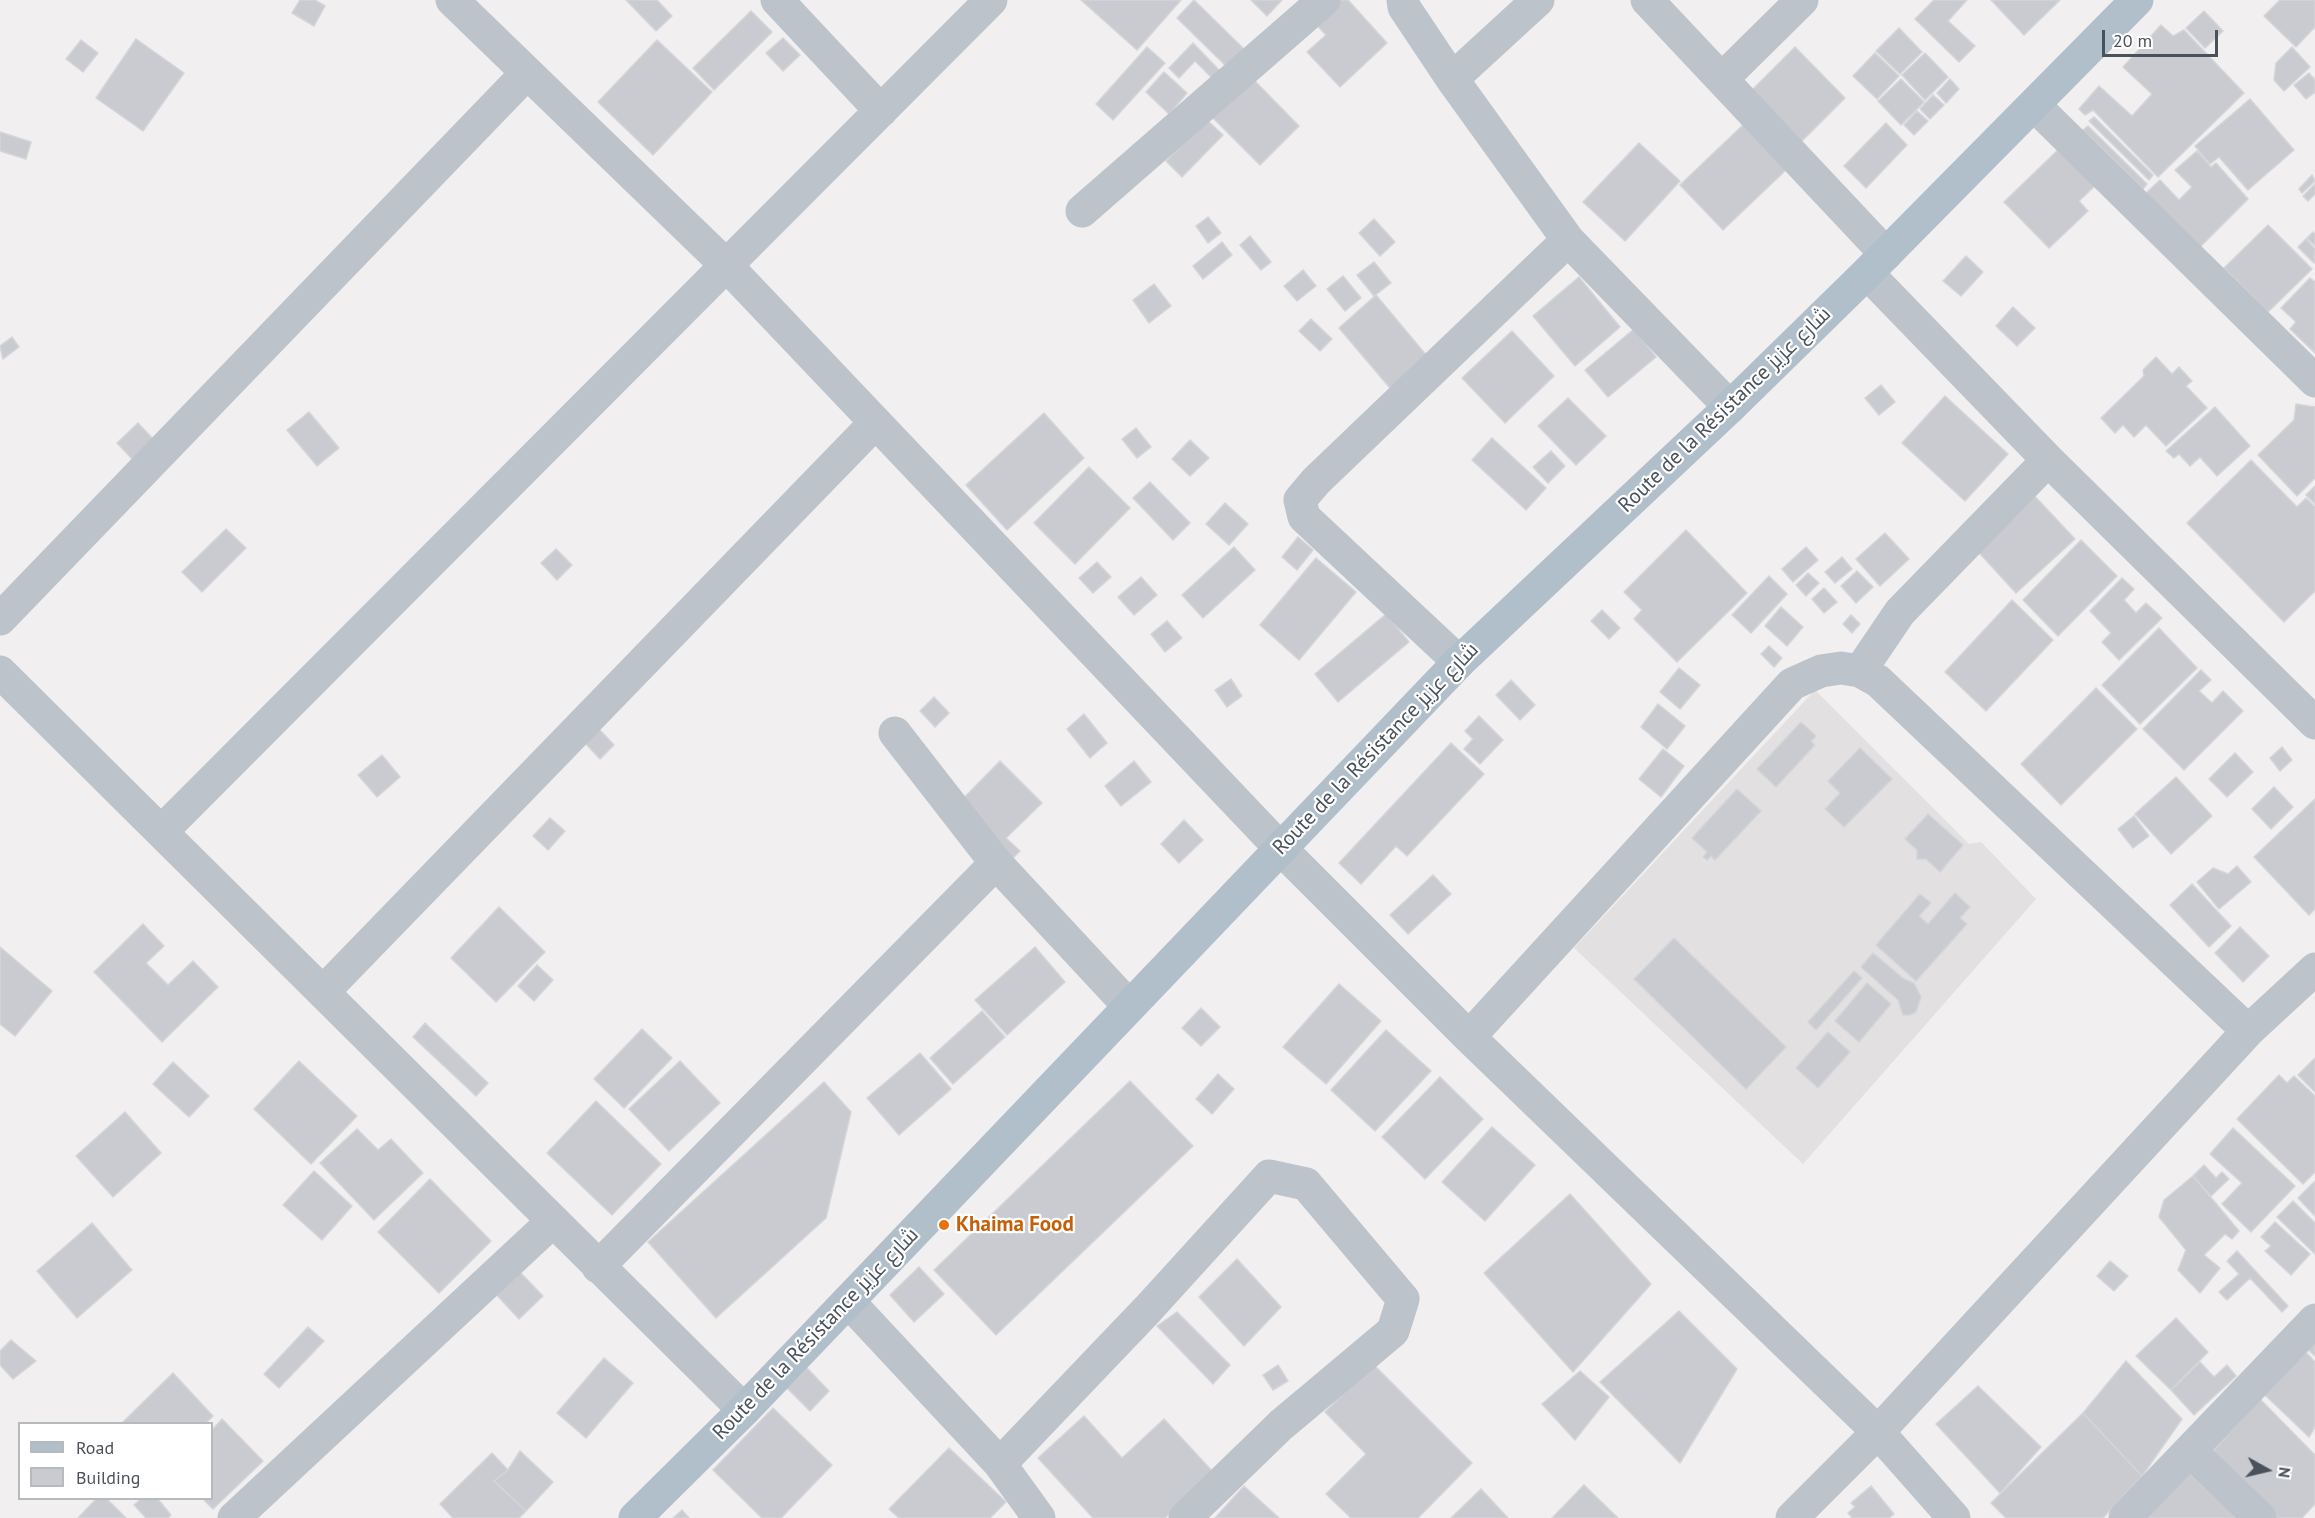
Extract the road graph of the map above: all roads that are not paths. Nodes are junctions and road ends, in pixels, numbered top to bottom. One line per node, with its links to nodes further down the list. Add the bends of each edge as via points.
1 (452, 0): 10 (street)
2 (777, 0): 14 (street)
3 (991, 0): 14 (street)
4 (1324, 0): 15 (street)
5 (1403, 0): 11 (street)
6 (1538, 0): 11 (street)
7 (1647, 0): 12 (street)
8 (1802, 0): 12 (street)
9 (2137, 0): 13 (main road, Route de la Résistance شارع عزيز)
10 (527, 73): 18 (street); 23 (street)
11 (1452, 79): 16 (street)
12 (1722, 79): 17 (street)
13 (2034, 105): 17 (main road, Route de la Résistance شارع عزيز); 19 (street)
14 (881, 111): 18 (street)
15 (1082, 211)
16 (1568, 240): 20 (street); 24 (street, via 1300,500 1304,517)
17 (1877, 263): 20 (main road, Route de la Résistance شارع عزيز); 22 (street)
18 (727, 266): 21 (street); 29 (street)
19 (2315, 381)
20 (1730, 407): 24 (main road, Route de la Résistance شارع عزيز)
21 (875, 423): 30 (street); 33 (street)
22 (2048, 460): 25 (street, via 1900,612); 27 (street)
23 (0, 619)
24 (1459, 662): 30 (main road, Route de la Résistance شارع عزيز)
25 (1860, 671): 35 (street, via 1878,681); 36 (street, via 1821,671 1792,684)
26 (0, 672): 29 (street)
27 (2315, 723)
28 (895, 733): 31 (street)
29 (162, 831): 33 (street)
30 (1280, 848): 34 (main road, Route de la Résistance شارع عزيز); 36 (street)
31 (996, 863): 34 (street); 38 (street)
32 (2315, 969): 35 (street)
33 (323, 992): 37 (street)
34 (1129, 1006): 39 (main road, Route de la Résistance شارع عزيز)
35 (2248, 1031): 42 (street)
36 (1469, 1037): 42 (street)
37 (552, 1222): 38 (street); 45 (street)
38 (598, 1268): 41 (street)
39 (848, 1301): 41 (main road, Route de la Résistance شارع عزيز); 44 (street)
40 (2315, 1320): 43 (street)
41 (744, 1410): 46 (main road, Route de la Résistance شارع عزيز)
42 (1878, 1432): 49 (street); 50 (street)
43 (2191, 1452): 51 (street); 52 (street)
44 (1000, 1464): 47 (street); 48 (street, via 1269,1176 1306,1185 1402,1299 1393,1331 1281,1425)
45 (234, 1518)
46 (635, 1518)
47 (1040, 1518)
48 (1185, 1518)
49 (1792, 1518)
50 (1954, 1518)
51 (2125, 1518)
52 (2260, 1518)

